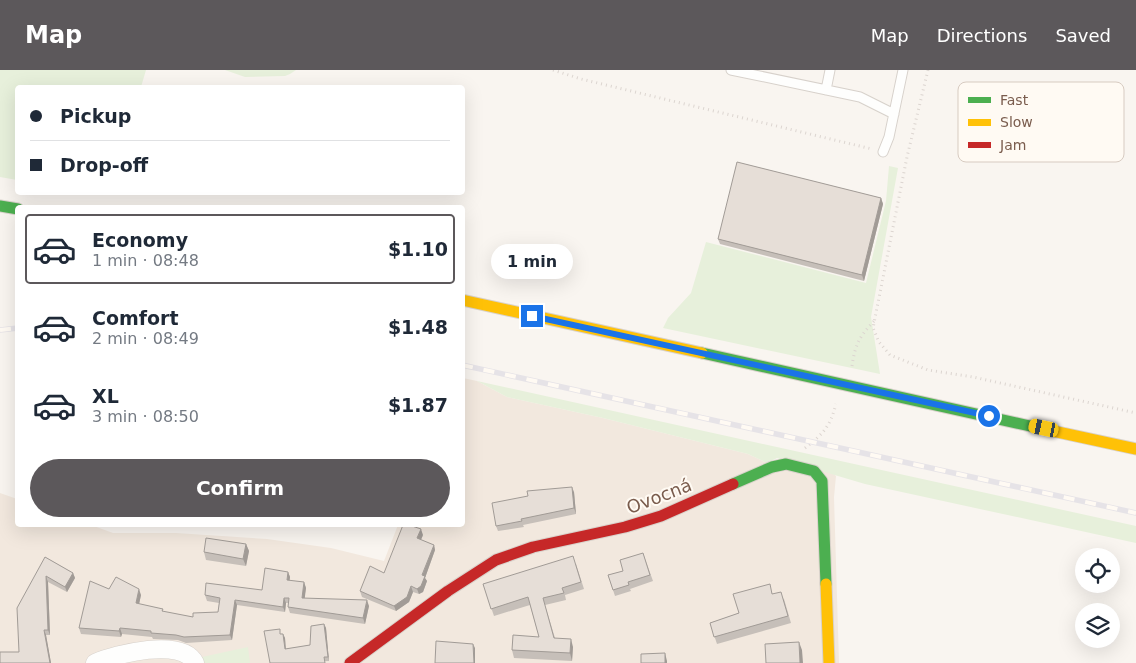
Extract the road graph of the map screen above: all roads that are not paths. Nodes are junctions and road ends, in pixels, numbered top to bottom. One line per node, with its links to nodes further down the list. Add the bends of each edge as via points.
1 (731, 70): 4 (lane)
2 (830, 70): 4 (lane)
3 (903, 70): 5 (lane)
4 (826, 90): 5 (lane, via 860,97)
5 (894, 114): 6 (lane, via 890,137)
6 (883, 152)
7 (0, 206): 8 (main road)
8 (15, 208)
9 (465, 301): 10 (main road)
10 (1136, 449)
11 (95, 663): 12 (street, via 154,649 182,652)
12 (195, 663)
13 (350, 663): 14 (main road, Ovocná, via 461,582 501,558 533,547 661,516 772,467 786,464 814,471 822,481)
14 (829, 663)

